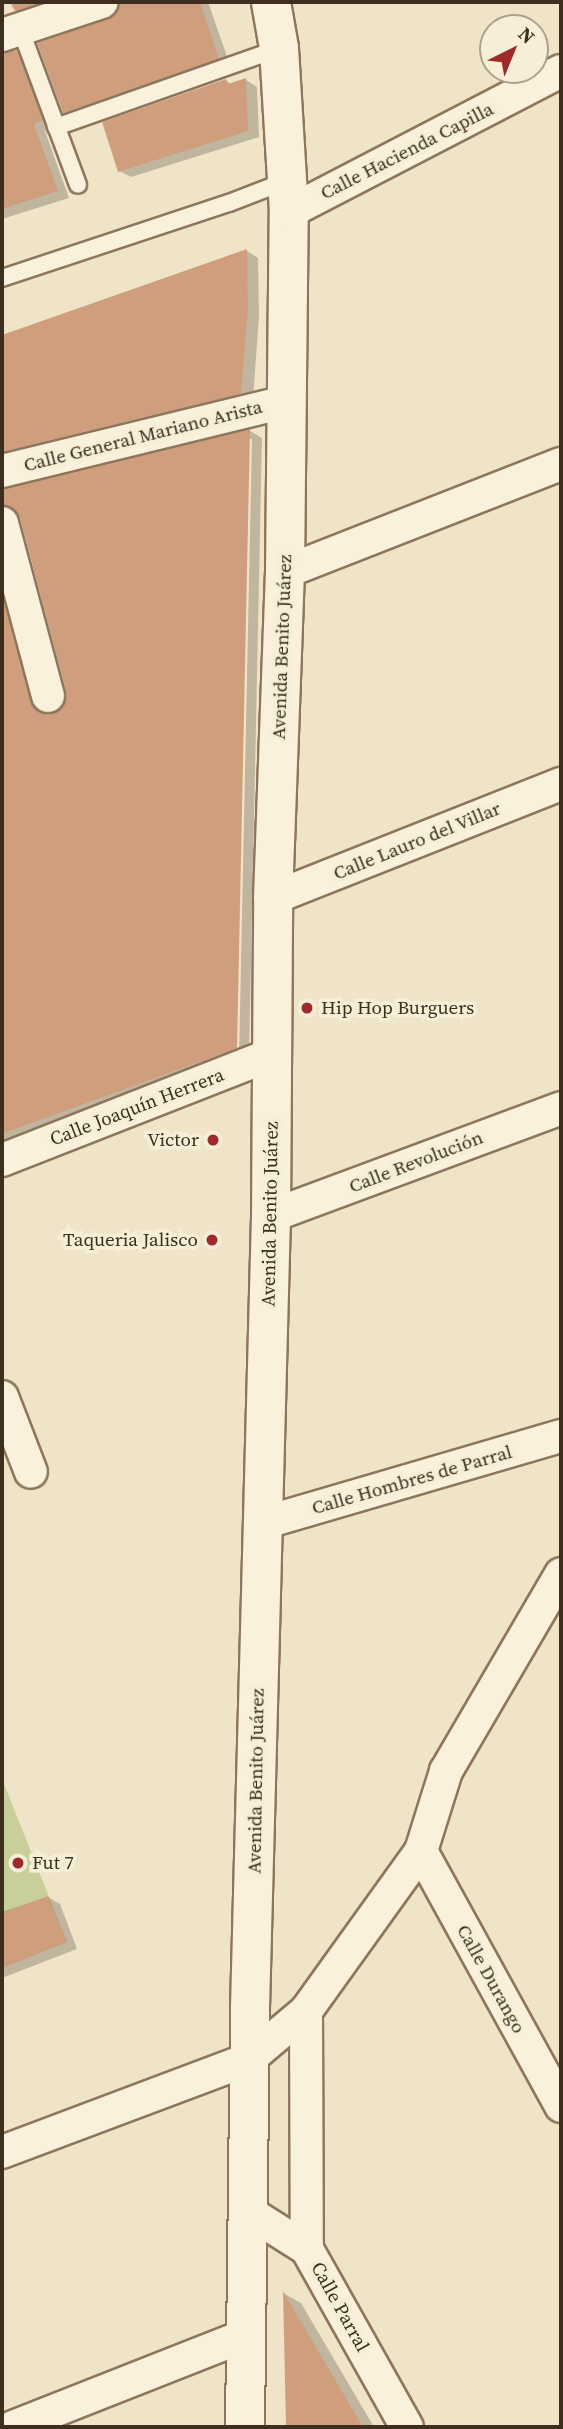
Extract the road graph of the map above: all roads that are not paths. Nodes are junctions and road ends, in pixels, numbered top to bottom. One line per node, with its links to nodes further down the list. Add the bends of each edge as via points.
1 (102, 2): 3 (street)
2 (271, 2): 4 (street, Avenida Benito Juárez)
3 (11, 32): 6 (lane)
4 (279, 48): 6 (lane); 8 (street, Avenida Benito Juárez)
5 (561, 71): 8 (street, Calle Hacienda Capilla)
6 (56, 127): 7 (lane)
7 (78, 185)
8 (289, 196): 9 (lane, via 229,203); 10 (street, Avenida Benito Juárez)
9 (2, 278)
10 (285, 402): 12 (street, Calle General Mariano Arista); 14 (street, Avenida Benito Juárez)
11 (561, 464): 14 (street)
12 (2, 471)
13 (2, 523): 15 (street)
14 (285, 572): 17 (street, Avenida Benito Juárez)
15 (48, 696)
16 (561, 784): 17 (street, Calle Lauro del Villar)
17 (273, 898): 18 (street, Avenida Benito Juárez)
18 (272, 1054): 20 (street, Calle Joaquín Herrera); 21 (street, Avenida Benito Juárez)
19 (561, 1108): 21 (street, Calle Revolución)
20 (2, 1160)
21 (271, 1216): 25 (street, Avenida Benito Juárez)
22 (2, 1397): 24 (street)
23 (561, 1436): 25 (street, Calle Hombres de Parral)
24 (31, 1472)
25 (263, 1523): 29 (street, Avenida Benito Juárez)
26 (561, 1574): 27 (street, via 446,1771)
27 (421, 1851): 28 (street); 30 (street, Calle Durango)
28 (306, 2011): 29 (street); 33 (street)
29 (249, 2059): 31 (street); 32 (street, Avenida Benito Juárez)
30 (561, 2106)
31 (2, 2150)
32 (247, 2211): 33 (street, Calle Parral); 34 (street, Avenida Benito Juárez)
33 (307, 2249): 37 (street, Calle Parral)
34 (246, 2335): 35 (street); 36 (street, Avenida Benito Juárez)
35 (13, 2427)
36 (245, 2427)
37 (407, 2427)

